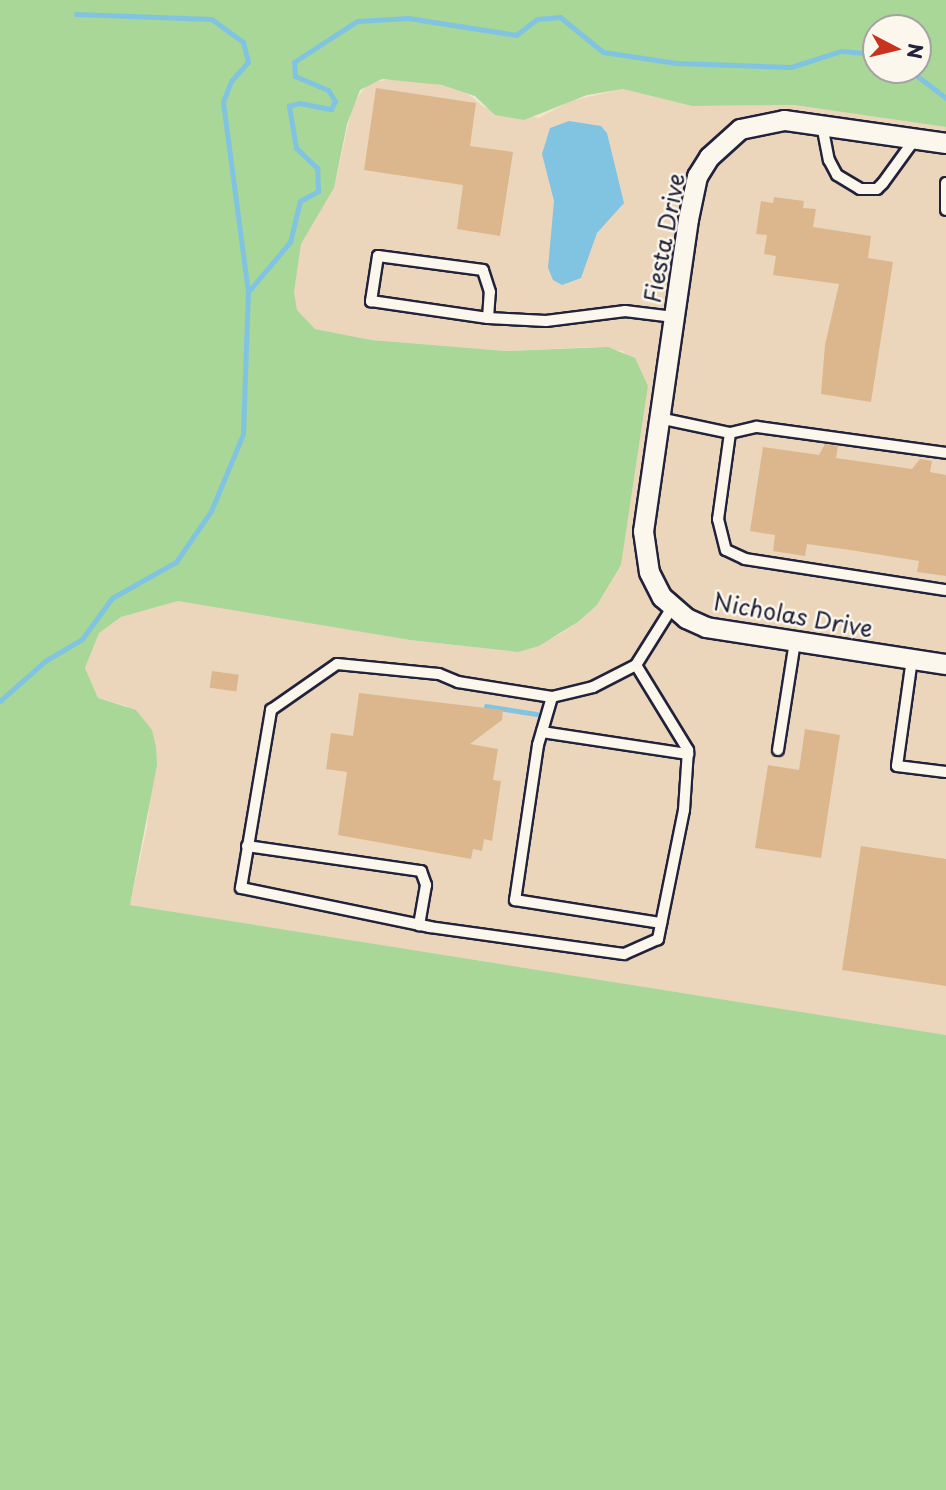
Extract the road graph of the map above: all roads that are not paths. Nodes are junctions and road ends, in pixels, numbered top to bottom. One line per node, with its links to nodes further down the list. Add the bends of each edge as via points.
1 (821, 125): 2 (street, Fiesta Drive); 2 (lane, via 837,175 860,189 877,189); 6 (street, Fiesta Drive, via 762,123 740,129 709,157 692,197)
2 (916, 139): 3 (street, Fiesta Drive)
3 (946, 143)
4 (946, 183): 5 (lane)
5 (946, 210)
6 (674, 317): 7 (lane, via 625,312 546,321); 8 (street, Fiesta Drive)
7 (488, 318): 7 (lane, via 371,301 378,256 483,270 490,292)
8 (666, 370): 9 (street, Nicholas Drive)
9 (659, 418): 10 (lane); 13 (street, Nicholas Drive, via 644,552 658,590)
10 (730, 433): 11 (lane, via 757,427); 12 (lane, via 718,519 726,550 745,559)
11 (946, 453)
12 (946, 590)
13 (673, 606): 14 (street, Nicholas Drive, via 706,627); 17 (lane)
14 (795, 642): 15 (street, Nicholas Drive); 20 (lane)
15 (912, 659): 16 (street, Nicholas Drive); 22 (lane, via 897,766)
16 (946, 664)
17 (636, 665): 18 (lane, via 593,687); 21 (lane)
18 (552, 697): 19 (lane); 23 (lane, via 458,682 439,674 337,664 271,710)
19 (542, 732): 21 (lane); 24 (lane, via 515,900)
20 (778, 750)
21 (688, 754): 24 (lane, via 684,810)
22 (946, 772)
23 (247, 846): 25 (lane, via 241,888); 25 (lane, via 421,871 426,885)
24 (661, 922): 25 (lane, via 658,939 624,954)
25 (419, 925)

